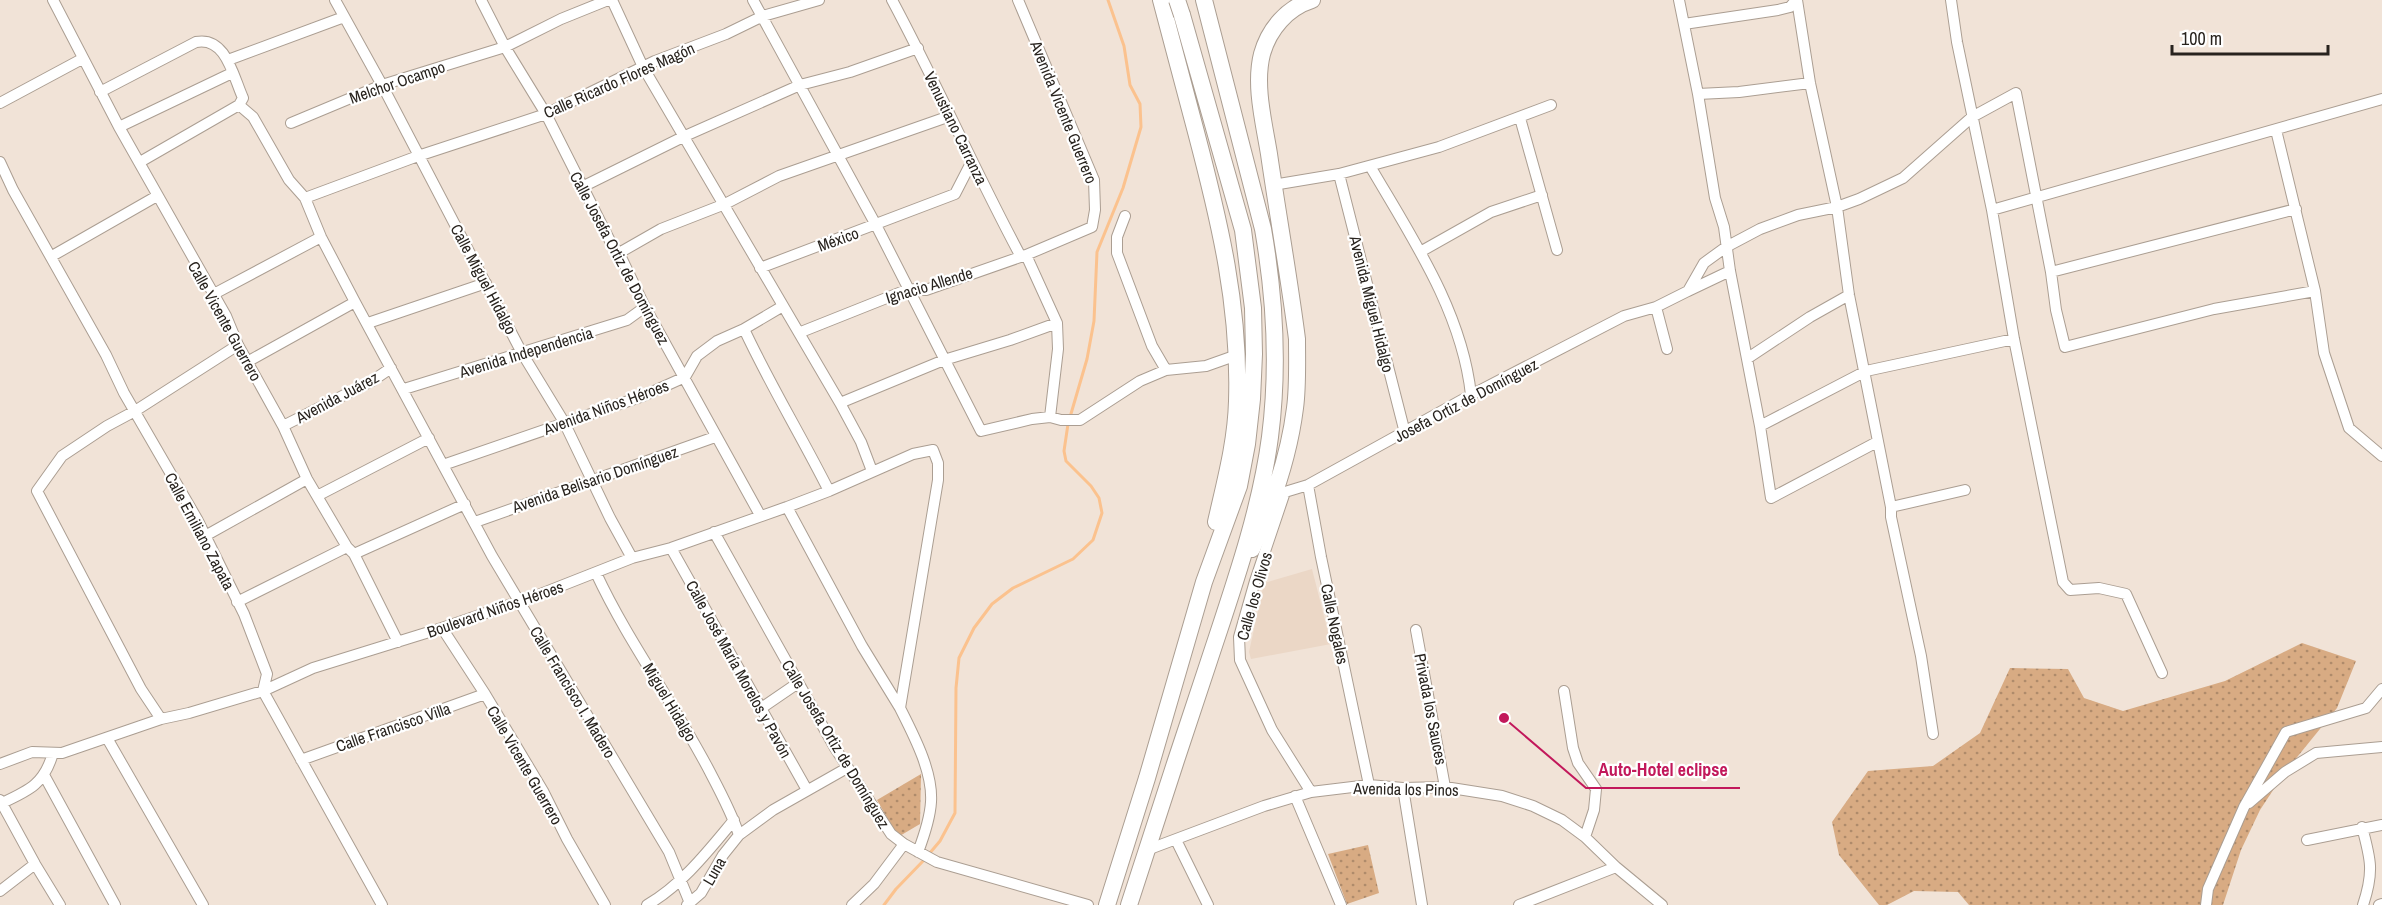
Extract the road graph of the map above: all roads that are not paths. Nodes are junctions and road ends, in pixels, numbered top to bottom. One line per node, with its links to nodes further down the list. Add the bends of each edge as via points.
1 (52, 0): 20 (street, Calle Vicente Guerrero)
2 (335, 0): 16 (street, Calle Miguel Hidalgo)
3 (481, 0): 18 (street, Calle Josefa Ortiz de Domínguez)
4 (610, 0): 18 (street, Melchor Ocampo); 22 (street)
5 (753, 0): 15 (street)
6 (819, 0): 15 (street, Calle Ricardo Flores Magón)
7 (892, 0): 19 (street, Venustiano Carranza)
8 (1018, 0): 60 (street, Avenida Vicente Guerrero, via 1094,180)
9 (1312, 0): 48 (main road, via 1277,23 1261,56 1259,77)
10 (1679, 0): 17 (street)
11 (1797, 0): 17 (street, via 1778,10); 24 (street)
12 (1951, 0): 36 (street)
13 (1204, 2): 131 (main road, via 1263,229 1274,307 1270,436 1263,481)
14 (1172, 4): 89 (main road, via 1224,241); 130 (main road, via 1243,230 1253,319 1247,444 1239,486)
15 (763, 16): 22 (street, Calle Ricardo Flores Magón); 26 (street)
16 (344, 17): 21 (street); 25 (street, Calle Miguel Hidalgo)
17 (1684, 24): 28 (street)
18 (505, 47): 25 (street, Melchor Ocampo); 33 (street, Calle Josefa Ortiz de Domínguez)
19 (918, 48): 26 (street); 34 (street, Venustiano Carranza)
20 (82, 59): 27 (street, Calle Vicente Guerrero); 31 (street)
21 (228, 60): 23 (street); 27 (street, via 214,43 196,42)
22 (643, 67): 33 (street, Calle Ricardo Flores Magón); 40 (street)
23 (232, 73): 30 (street); 38 (street)
24 (1810, 83): 28 (street); 55 (street)
25 (382, 85): 37 (street, Melchor Ocampo); 41 (street, Calle Miguel Hidalgo)
26 (800, 85): 40 (street); 42 (street)
27 (100, 93): 38 (street, Calle Vicente Guerrero)
28 (1698, 94): 62 (street)
29 (2382, 99): 39 (street)
30 (241, 101): 45 (street); 52 (street, via 289,180)
31 (0, 103)
32 (1551, 105): 35 (street)
33 (546, 114): 41 (street, Calle Ricardo Flores Magón); 49 (street, Calle Josefa Ortiz de Domínguez)
34 (950, 116): 42 (street); 43 (street, Venustiano Carranza)
35 (1520, 117): 46 (street, via 1439,147); 50 (street)
36 (1972, 117): 53 (street, via 2016,93); 55 (street, via 1903,178); 57 (street)
37 (291, 123)
38 (118, 127): 45 (street, Calle Vicente Guerrero)
39 (2276, 130): 53 (street); 56 (street)
40 (686, 136): 49 (street); 54 (street)
41 (418, 156): 52 (street, Calle Ricardo Flores Magón); 71 (street, Calle Miguel Hidalgo)
42 (838, 156): 54 (street, via 779,176); 59 (street)
43 (972, 161): 59 (street, México, via 955,194); 66 (street, Venustiano Carranza)
44 (0, 162): 67 (street, Calle Emiliano Zapata)
45 (140, 162): 51 (street, Calle Vicente Guerrero)
46 (1370, 166): 47 (street); 64 (street)
47 (1339, 174): 48 (street); 105 (street, Avenida Miguel Hidalgo)
48 (1273, 185): 117 (main road, via 1297,339 1296,407)
49 (582, 187): 65 (street, Calle Josefa Ortiz de Domínguez)
50 (1542, 195): 63 (street); 64 (street, via 1491,212)
51 (157, 196): 67 (street); 75 (street, Calle Vicente Guerrero)
52 (305, 198): 61 (street, Calle Francisco I. Madero)
53 (2037, 198): 57 (street); 70 (street)
54 (725, 204): 65 (street, via 661,229); 68 (street)
55 (1837, 207): 62 (street, via 1798,214); 76 (street)
56 (2296, 209): 70 (street); 74 (street)
57 (1992, 210): 85 (street)
58 (1125, 216): 94 (street, via 1117,237 1117,253 1152,346)
59 (876, 225): 68 (street, México); 72 (street)
60 (1092, 226): 66 (street, Ignacio Allende)
61 (321, 237): 75 (street); 77 (street, Calle Francisco I. Madero)
62 (1726, 247): 69 (street); 73 (street, via 1704,263)
63 (1557, 250)
64 (1420, 252): 98 (street, via 1465,353)
65 (619, 253): 79 (street, Calle Josefa Ortiz de Domínguez)
66 (1023, 255): 72 (street, Ignacio Allende, via 926,290); 81 (street, Venustiano Carranza)
67 (52, 256): 100 (street, Calle Emiliano Zapata)
68 (760, 268): 78 (street)
69 (1730, 271): 73 (street, Josefa Ortiz de Domínguez); 90 (street)
70 (2051, 272): 74 (street, via 2065,347 2214,309)
71 (486, 283): 82 (street); 88 (street, Calle Miguel Hidalgo)
72 (909, 289): 84 (street, Ignacio Allende); 91 (street)
73 (1688, 291): 80 (street, Josefa Ortiz de Domínguez)
74 (2315, 291): 109 (street, via 2324,353 2349,428)
75 (212, 295): 86 (street, Calle Vicente Guerrero, via 226,316)
76 (1849, 295): 90 (street); 95 (street)
77 (356, 302): 82 (street, Calle Francisco I. Madero); 92 (street)
78 (783, 306): 83 (street, Avenida Niños Héroes); 84 (street)
79 (645, 307): 88 (street, Avenida Independencia, via 627,320); 96 (street, Calle Josefa Ortiz de Domínguez)
80 (1656, 307): 87 (street); 98 (street, Josefa Ortiz de Domínguez, via 1624,316)
81 (1057, 323): 91 (street); 101 (street)
82 (368, 324): 93 (street, Calle Francisco I. Madero)
83 (744, 329): 96 (street, Avenida Niños Héroes, via 717,341 697,356); 116 (street)
84 (801, 332): 99 (street)
85 (2014, 339): 95 (street); 137 (street, via 2063,582 2070,590 2099,588 2126,594)
86 (237, 345): 92 (street, Calle Vicente Guerrero); 100 (street)
87 (1667, 349)
88 (522, 353): 97 (street, Avenida Independencia); 102 (street, Calle Miguel Hidalgo)
89 (1237, 355): 94 (street, via 1206,366); 130 (main road, via 1235,434)
90 (1748, 358): 104 (street)
91 (944, 360): 99 (street); 101 (street, via 981,431)
92 (247, 362): 103 (street, Calle Vicente Guerrero)
93 (391, 368): 97 (street, Calle Francisco I. Madero); 103 (street, Avenida Juárez)
94 (1166, 370): 101 (street, via 1140,381 1080,420)
95 (1866, 371): 104 (street); 108 (street)
96 (685, 377): 102 (street, Avenida Niños Héroes, via 643,396); 106 (street, Calle Josefa Ortiz de Domínguez)
97 (404, 389): 107 (street, Calle Francisco I. Madero)
98 (1471, 395): 105 (street, Josefa Ortiz de Domínguez)
99 (840, 403): 111 (street)
100 (135, 411): 125 (street, Calle Emiliano Zapata); 145 (street, via 62,456 37,491 141,688)
101 (1050, 417)
102 (564, 422): 110 (street, Avenida Niños Héroes); 113 (street, Calle Miguel Hidalgo)
103 (283, 426): 112 (street, Calle Vicente Guerrero)
104 (1760, 426): 108 (street, via 1771,498)
105 (1405, 433): 114 (street, Josefa Ortiz de Domínguez)
106 (715, 437): 113 (street, Avenida Belisario Domínguez); 122 (street, Calle Josefa Ortiz de Domínguez)
107 (429, 438): 110 (street, Calle Francisco I. Madero); 118 (street)
108 (1877, 442): 121 (street)
109 (2382, 456)
110 (443, 465): 119 (street, Calle Francisco I. Madero)
111 (872, 471): 116 (street, Boulevard Niños Héroes); 143 (street, Boulevard Niños Héroes, via 933,450 938,463)
112 (307, 479): 118 (street, Calle Vicente Guerrero); 125 (street)
113 (591, 481): 123 (street, Avenida Belisario Domínguez); 128 (street, Calle Miguel Hidalgo)
114 (1308, 486): 117 (street); 154 (street, Calle Nogales)
115 (1965, 490): 121 (street)
116 (829, 491): 120 (street, Boulevard Niños Héroes)
117 (1280, 492): 131 (main road); 158 (street, Calle los Olivos, via 1239,637 1240,660 1272,730)
118 (317, 496): 127 (street, Calle Vicente Guerrero)
119 (465, 504): 123 (street, Calle Francisco I. Madero); 127 (street)
120 (787, 507): 122 (street, Boulevard Niños Héroes); 143 (street)
121 (1891, 507): 146 (street)
122 (760, 515): 124 (street, Boulevard Niños Héroes)
123 (475, 522): 133 (street, Calle Francisco I. Madero)
124 (714, 532): 126 (street, Boulevard Niños Héroes); 138 (street, Calle Josefa Ortiz de Domínguez)
125 (205, 536): 132 (street, Calle Emiliano Zapata)
126 (671, 548): 128 (street, Boulevard Niños Héroes); 144 (street, Calle José María Morelos y Pavón)
127 (351, 550): 132 (street); 136 (street, Calle Vicente Guerrero)
128 (632, 558): 129 (street, Boulevard Niños Héroes)
129 (596, 573): 133 (street, Boulevard Niños Héroes); 162 (street, Miguel Hidalgo, via 694,741)
130 (1204, 582): 185 (main road)
131 (1231, 593): 170 (main road)
132 (237, 602): 140 (street, Calle Emiliano Zapata, via 267,674)
133 (518, 602): 134 (street, Boulevard Niños Héroes); 174 (street, Calle Francisco I. Madero)
134 (442, 628): 136 (street, Boulevard Niños Héroes); 142 (street, Calle Vicente Guerrero)
135 (1416, 630): 155 (street, Privada los Sauces)
136 (398, 642): 140 (street, Boulevard Niños Héroes, via 313,668)
137 (2162, 673)
138 (798, 683): 144 (street); 152 (street, Calle Josefa Ortiz de Domínguez)
139 (2382, 689): 161 (street, via 2366,708 2286,732)
140 (263, 691): 145 (street, Boulevard Niños Héroes); 150 (street, Calle Emiliano Zapata)
141 (1564, 691): 166 (street, via 1573,748 1596,789)
142 (485, 694): 150 (street, Calle Francisco Villa); 181 (street, Calle Vicente Guerrero)
143 (900, 708): 171 (street, via 920,747 932,800)
144 (760, 709): 157 (street, Calle José María Morelos y Pavón)
145 (161, 718): 147 (street, Boulevard Niños Héroes)
146 (1933, 734)
147 (107, 738): 149 (street, Boulevard Niños Héroes); 179 (street)
148 (2382, 747): 161 (street, via 2316,753 2285,772)
149 (53, 753): 151 (street, Boulevard Niños Héroes, via 32,752); 153 (street)
150 (301, 760): 180 (street, Calle Emiliano Zapata)
151 (0, 764)
152 (847, 768): 157 (street, Luna); 169 (street, Calle Josefa Ortiz de Domínguez, via 891,834)
153 (44, 775): 160 (street, via 26,792); 176 (street)
154 (1369, 785): 156 (street, Avenida los Pinos); 158 (street, Avenida los Pinos)
155 (1445, 787): 156 (street, Avenida los Pinos); 166 (street, Avenida los Pinos, via 1502,795 1533,806)
156 (1403, 788): 189 (street)
157 (807, 790): 165 (street, Luna)
158 (1311, 792): 159 (street, Avenida los Pinos)
159 (1295, 796): 167 (street, Avenida los Pinos); 188 (street)
160 (1, 802): 172 (street)
161 (2244, 807): 192 (street, via 2208,889)
162 (734, 820): 165 (street, Miguel Hidalgo); 174 (street)
163 (2382, 825): 164 (street)
164 (2362, 827): 168 (street); 193 (street, via 2372,879)
165 (739, 835): 177 (street, Luna, via 701,893)
166 (1585, 837): 173 (street, Avenida los Pinos)
167 (1176, 840): 170 (street, Avenida los Pinos); 187 (street)
168 (2307, 840)
169 (904, 844): 171 (street, Calle Josefa Ortiz de Domínguez); 183 (street, via 874,884)
170 (1147, 850): 186 (main road)
171 (921, 854): 184 (street, Calle Josefa Ortiz de Domínguez)
172 (35, 864): 175 (street); 178 (street)
173 (1616, 867): 190 (street); 191 (street, Avenida los Pinos)
174 (681, 878): 177 (street, Calle Francisco I. Madero); 182 (street)
175 (0, 891)
176 (112, 903)
177 (688, 904)
178 (60, 905)
179 (203, 905)
180 (382, 905)
181 (605, 905)
182 (648, 905)
183 (852, 905)
184 (1088, 905)
185 (1107, 905)
186 (1129, 905)
187 (1208, 905)
188 (1341, 905)
189 (1422, 905)
190 (1519, 905)
191 (1662, 905)
192 (2206, 905)
193 (2363, 905)

